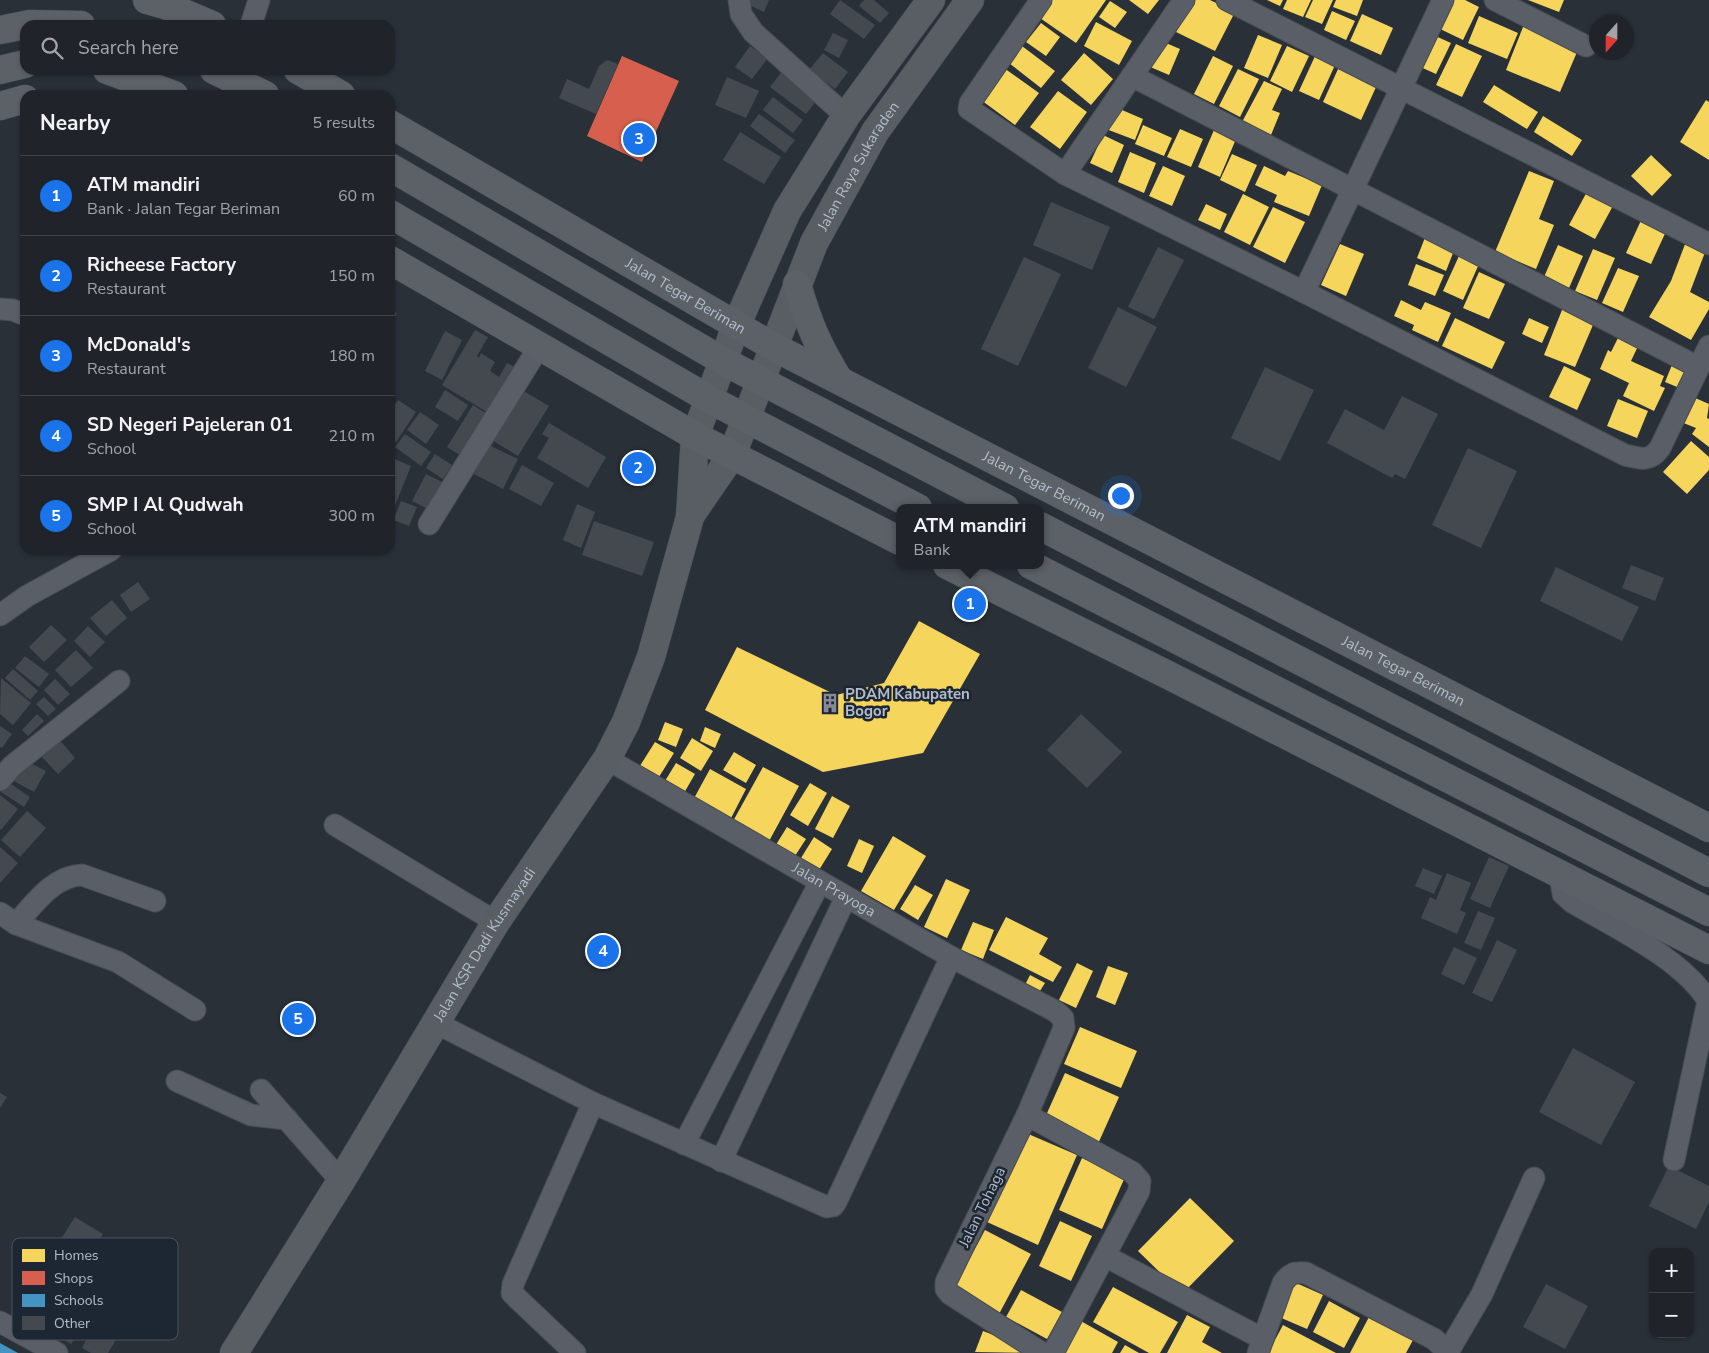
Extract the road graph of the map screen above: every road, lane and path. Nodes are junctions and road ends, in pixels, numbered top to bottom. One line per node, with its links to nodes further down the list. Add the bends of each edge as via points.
1 (147, 0): 11 (main road)
2 (260, 0): 12 (street)
3 (739, 0): 28 (street, via 741,14 754,32)
4 (931, 0): 28 (main road)
5 (970, 0): 36 (main road, Jalan Raya Sukaraden, via 874,132 814,243)
6 (1041, 0): 31 (street, via 969,109)
7 (1184, 0): 21 (street)
8 (1227, 0): 22 (street)
9 (1442, 0): 22 (street)
10 (1495, 0): 15 (street)
11 (200, 20)
12 (253, 20)
13 (20, 26): 14 (main road)
14 (0, 30)
15 (1586, 46)
16 (20, 65): 17 (main road)
17 (0, 70)
18 (120, 75): 23 (main road)
19 (224, 75): 24 (main road)
20 (307, 75): 25 (main road)
21 (1132, 76): 31 (street); 32 (street)
22 (1401, 88): 32 (street); 34 (street)
23 (161, 90)
24 (255, 90)
25 (332, 90)
26 (20, 100): 27 (main road)
27 (0, 106)
28 (846, 116): 40 (main road, via 787,211)
29 (395, 127): 40 (main road, Jalan Tegar Beriman)
30 (395, 170): 44 (main road)
31 (1065, 174): 37 (street)
32 (1353, 189): 37 (street); 45 (street)
33 (395, 217): 48 (main road)
34 (1709, 244)
35 (395, 263): 43 (main road)
36 (797, 284): 41 (main road, Jalan Raya Sukaraden); 47 (main road, via 814,338)
37 (1304, 292): 45 (street, via 1626,455 1643,460 1653,457 1660,448)
38 (0, 309): 39 (street)
39 (20, 312)
40 (736, 326): 41 (main road, Jalan Tegar Beriman); 44 (main road, Jalan KSR Dadi Kusmayadi)
41 (772, 346): 46 (main road, Jalan KSR Dadi Kusmayadi); 47 (main road, Jalan Tegar Beriman)
42 (1709, 346): 45 (street)
43 (539, 347): 50 (main road); 55 (street)
44 (723, 361): 46 (main road); 48 (main road, Jalan KSR Dadi Kusmayadi)
45 (1698, 367)
46 (760, 380): 49 (main road, Jalan KSR Dadi Kusmayadi); 53 (main road)
47 (839, 380): 66 (main road, Jalan Tegar Beriman)
48 (709, 399): 49 (main road); 50 (main road, Jalan KSR Dadi Kusmayadi)
49 (745, 419): 51 (main road, Jalan KSR Dadi Kusmayadi); 52 (main road)
50 (694, 436): 51 (main road); 54 (main road, Jalan KSR Dadi Kusmayadi)
51 (732, 455): 54 (main road, Jalan KSR Dadi Kusmayadi); 57 (main road)
52 (910, 504)
53 (997, 504)
54 (690, 517): 63 (main road, Jalan KSR Dadi Kusmayadi, via 651,657 626,722)
55 (429, 524)
56 (1044, 528): 67 (main road)
57 (896, 539)
58 (102, 555): 61 (street, via 27,596)
59 (955, 569): 68 (main road)
60 (1038, 569): 72 (main road)
61 (0, 615)
62 (119, 681): 64 (street, via 12,766)
63 (607, 759): 69 (street, Jalan Prayoga); 74 (main road, Jalan KSR Dadi Kusmayadi)
64 (0, 780)
65 (335, 825): 74 (street)
66 (1709, 828)
67 (1709, 873)
68 (1560, 876): 75 (main road); 87 (street, via 1563,894 1572,902 1670,961 1699,986 1708,1001)
69 (820, 882): 70 (street, Jalan Prayoga); 85 (street)
70 (846, 897): 76 (street, Jalan Prayoga); 86 (street)
71 (155, 901): 73 (street, via 82,875 73,875)
72 (1709, 912)
73 (8, 919): 77 (street, via 118,962)
74 (496, 922): 79 (main road, Jalan KSR Dadi Kusmayadi)
75 (1709, 950)
76 (951, 957): 78 (street, Jalan Prayoga); 86 (street, via 833,1206 819,1204)
77 (195, 1010)
78 (1063, 1018): 83 (street, Jalan Tohaga, via 1064,1028)
79 (434, 1022): 82 (street); 89 (main road, Jalan KSR Dadi Kusmayadi)
80 (176, 1081): 84 (street, via 252,1115)
81 (261, 1090): 84 (street)
82 (593, 1103): 85 (street); 97 (street, via 513,1284 512,1293)
83 (1027, 1115): 90 (street, via 1132,1172 1140,1182 1139,1191); 98 (street, Jalan Tohaga, via 946,1282 946,1289)
84 (286, 1119): 89 (street)
85 (684, 1144): 86 (street)
86 (721, 1160)
87 (1674, 1160)
88 (1534, 1178): 100 (street, via 1482,1294)
89 (341, 1181): 96 (main road, Jalan KSR Dadi Kusmayadi)
90 (1105, 1256): 94 (street); 99 (street)
91 (0, 1322): 92 (street)
92 (12, 1329)
93 (33, 1340): 95 (street)
94 (1260, 1346): 100 (street, via 1284,1283 1295,1272 1306,1274 1434,1339)
95 (57, 1353)
96 (234, 1353)
97 (575, 1353)
98 (1042, 1353)
99 (1053, 1353)
100 (1448, 1353)

